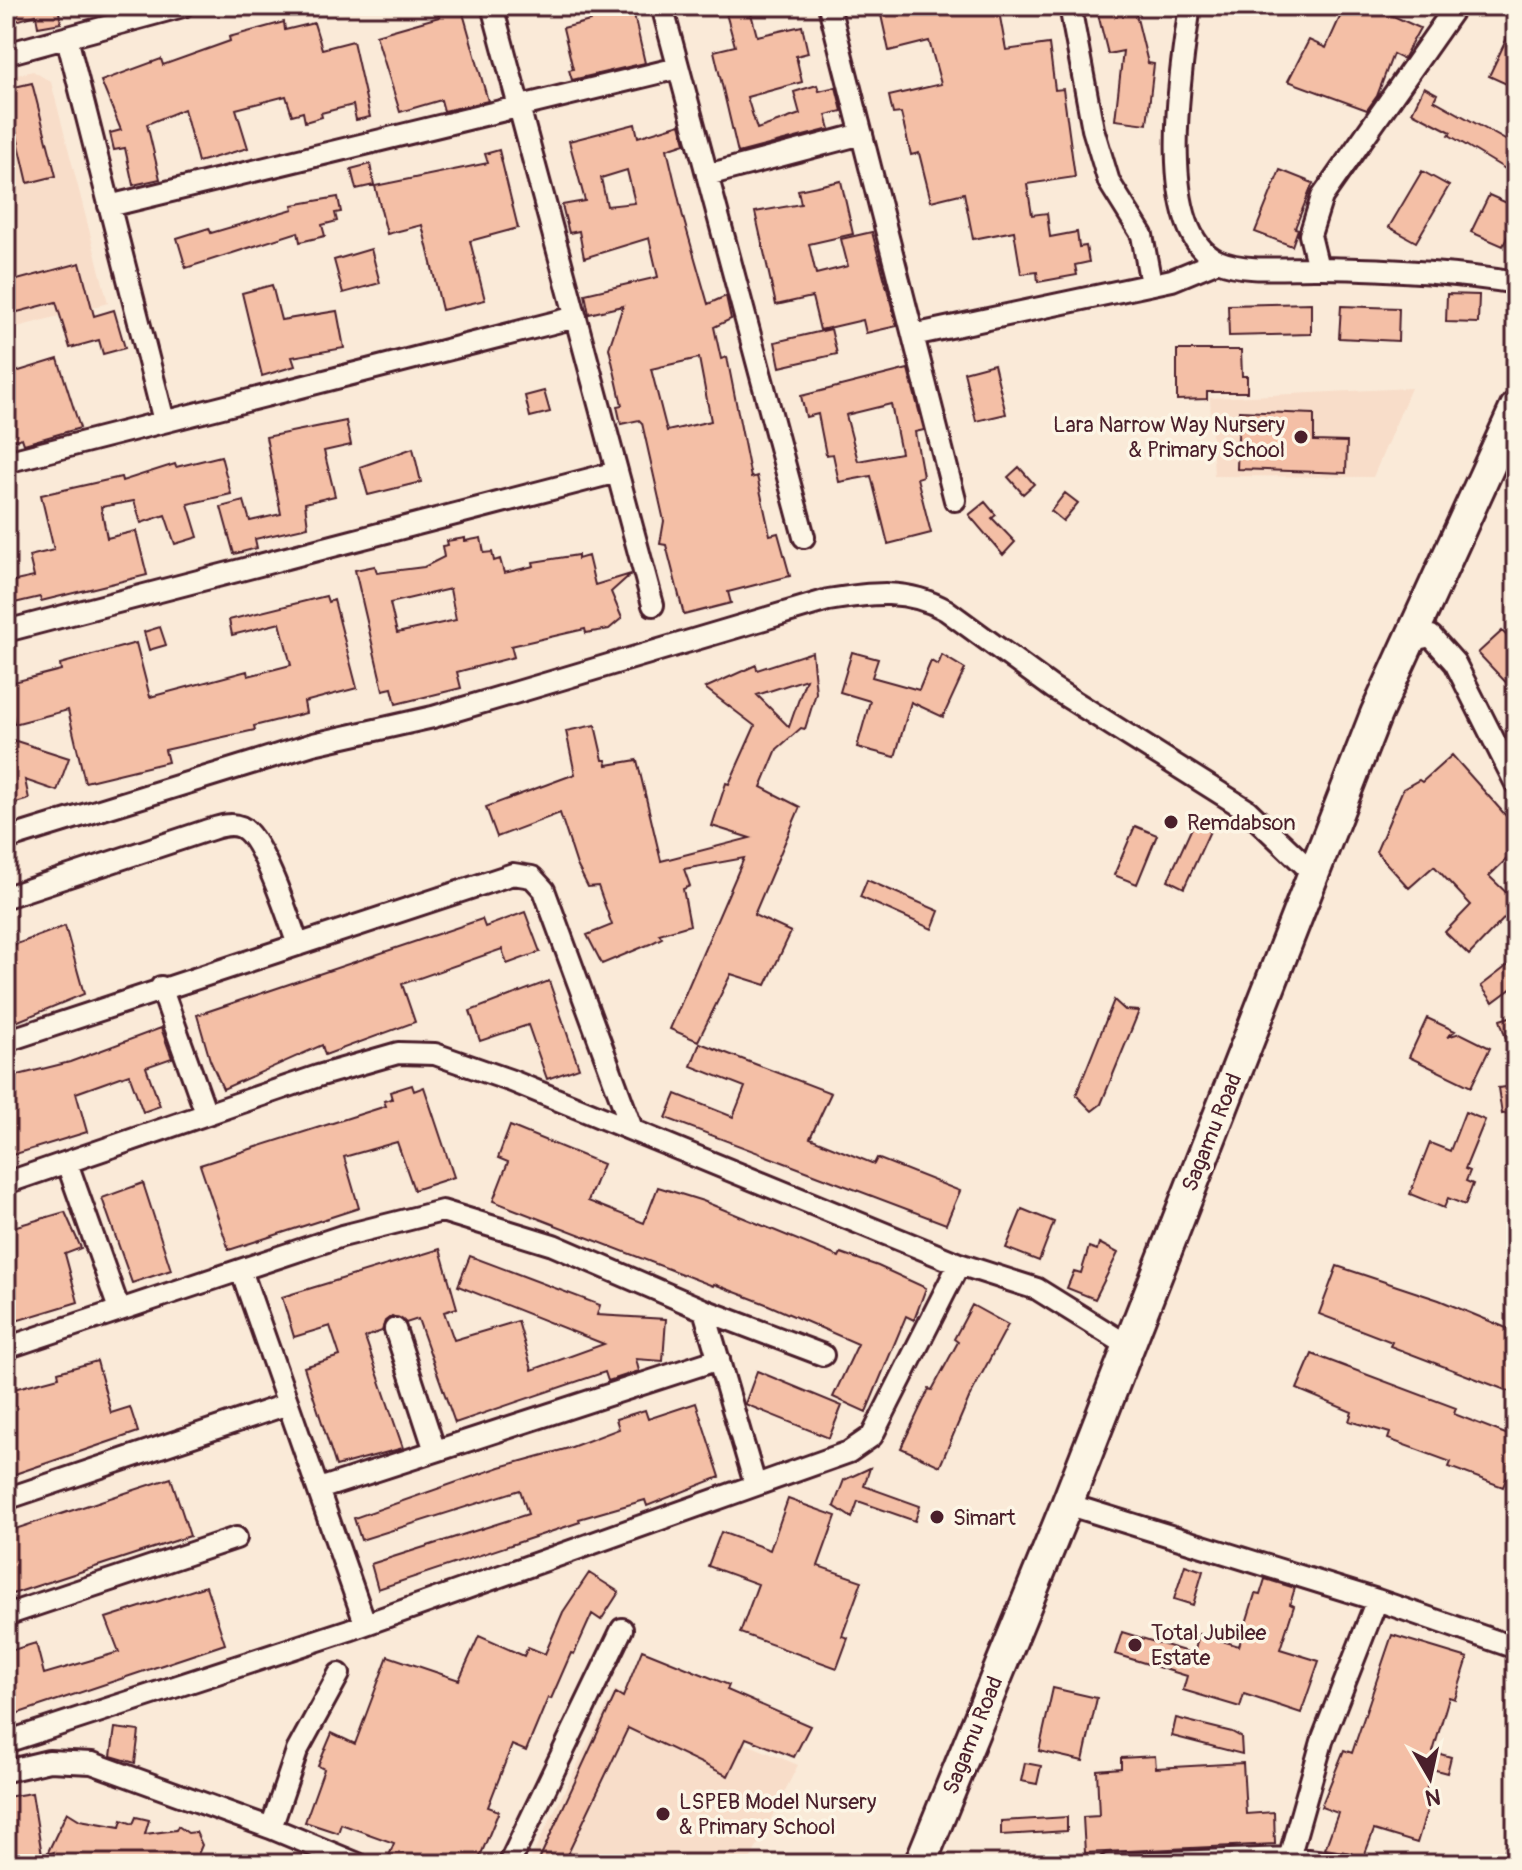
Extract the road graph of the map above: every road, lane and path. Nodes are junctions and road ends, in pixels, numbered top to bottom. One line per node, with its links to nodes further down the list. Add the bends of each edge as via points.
1 (183, 6): 8 (street)
2 (492, 6): 11 (street)
3 (662, 6): 10 (street)
4 (829, 6): 12 (street)
5 (1070, 6): 18 (street, via 1093,129 1109,182 1142,235)
6 (1190, 6): 15 (street, via 1177,91 1179,172 1187,220 1199,245)
7 (1456, 6): 16 (street, via 1322,197 1310,235)
8 (67, 38): 9 (street); 14 (street)
9 (6, 54)
10 (678, 68): 11 (street); 13 (street)
11 (520, 109): 14 (street); 19 (street)
12 (862, 134): 13 (street); 20 (street)
13 (707, 175): 26 (street)
14 (109, 206): 22 (street)
15 (1218, 261): 16 (street, via 1268,269); 18 (street)
16 (1318, 268): 17 (street, via 1414,271)
17 (1516, 283)
18 (1151, 284): 20 (street)
19 (576, 317): 22 (street); 24 (street)
20 (913, 335): 25 (street)
21 (1516, 407): 29 (highway, Sagamu Road)
22 (164, 421): 23 (street)
23 (6, 462)
24 (617, 472): 27 (street); 28 (street)
25 (955, 500)
26 (804, 537)
27 (653, 605)
28 (6, 631)
29 (1407, 641): 30 (street, via 1431,636 1455,663); 32 (highway, Sagamu Road)
30 (1516, 784)
31 (6, 839): 32 (street, via 313,744 433,717 815,603 889,592 946,610 1065,697 1247,810)
32 (1313, 873): 46 (highway, Sagamu Road)
33 (6, 897): 34 (street, via 205,831 238,825 268,868)
34 (298, 945): 35 (street); 38 (street, via 490,879 532,877 555,915)
35 (161, 987): 36 (street); 37 (street)
36 (6, 1041)
37 (206, 1113): 38 (street, via 354,1065 416,1052 512,1081); 39 (street)
38 (632, 1129): 41 (street)
39 (67, 1163): 40 (street); 43 (street)
40 (6, 1183)
41 (959, 1264): 46 (street, via 1037,1289); 52 (street, via 872,1436 849,1452)
42 (241, 1270): 43 (street); 44 (street, via 403,1218 442,1211 553,1245); 50 (street)
43 (119, 1309): 47 (street)
44 (704, 1310): 48 (street); 49 (street)
45 (395, 1329): 51 (street)
46 (1127, 1345): 55 (highway, Sagamu Road)
47 (6, 1348)
48 (823, 1355)
49 (719, 1359): 51 (street); 52 (street)
50 (288, 1404): 53 (street); 54 (street)
51 (435, 1451): 53 (street)
52 (755, 1484): 59 (street)
53 (319, 1489): 59 (street)
54 (6, 1499)
55 (1067, 1504): 57 (street); 70 (highway, Sagamu Road)
56 (236, 1538): 58 (street)
57 (1377, 1600): 61 (street); 67 (street, via 1323,1738)
58 (6, 1615)
59 (365, 1623): 63 (street)
60 (622, 1629): 69 (street)
61 (1516, 1648)
62 (339, 1674): 65 (street, via 297,1751)
63 (6, 1742)
64 (6, 1771): 65 (street, via 49,1761 92,1763)
65 (271, 1828): 68 (street)
66 (1516, 1855): 73 (street)
67 (1289, 1858): 71 (street); 72 (street)
68 (358, 1864)
69 (509, 1864)
70 (920, 1864)
71 (1110, 1864)
72 (1344, 1864)
73 (1512, 1864)

